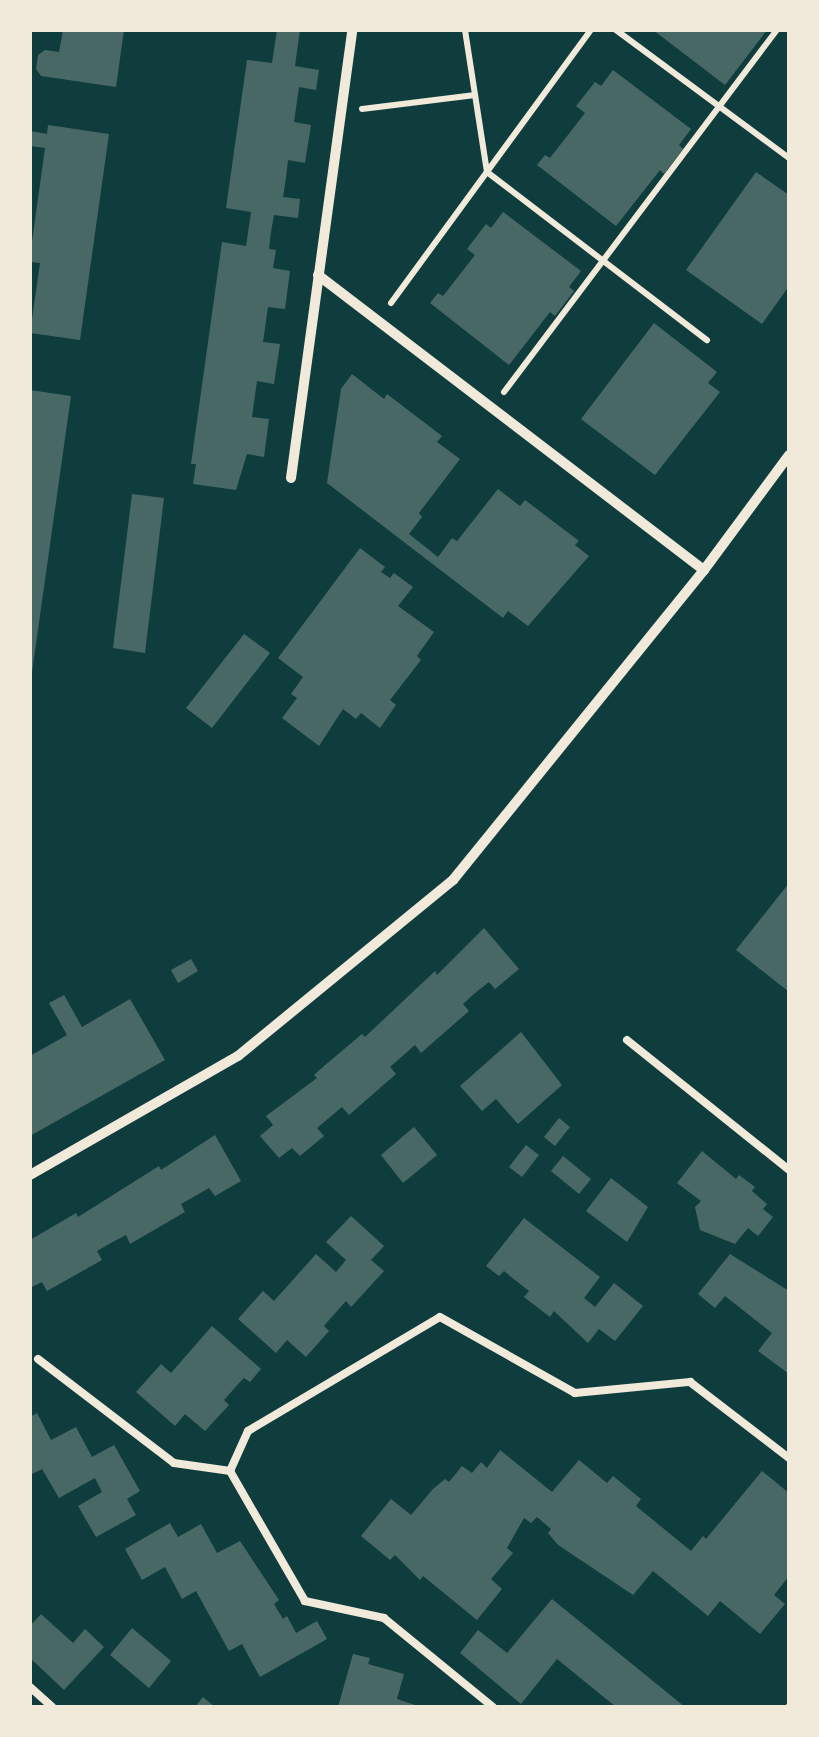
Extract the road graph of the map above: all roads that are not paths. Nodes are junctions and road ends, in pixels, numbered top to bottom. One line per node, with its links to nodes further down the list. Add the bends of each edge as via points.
1 (352, 30): 2 (street)
2 (318, 276): 4 (street); 5 (street)
3 (789, 456): 5 (street)
4 (290, 478)
5 (704, 570): 8 (street, via 453,880 238,1056)
6 (627, 1040): 7 (lane)
7 (789, 1170)
8 (30, 1175)
9 (38, 1359): 11 (lane, via 174,1463)
10 (789, 1458): 11 (lane, via 690,1382 575,1393 440,1318 248,1431)
11 (230, 1471): 14 (lane, via 305,1601 384,1618)
12 (30, 1687): 13 (lane)
13 (52, 1707)
14 (494, 1707)

